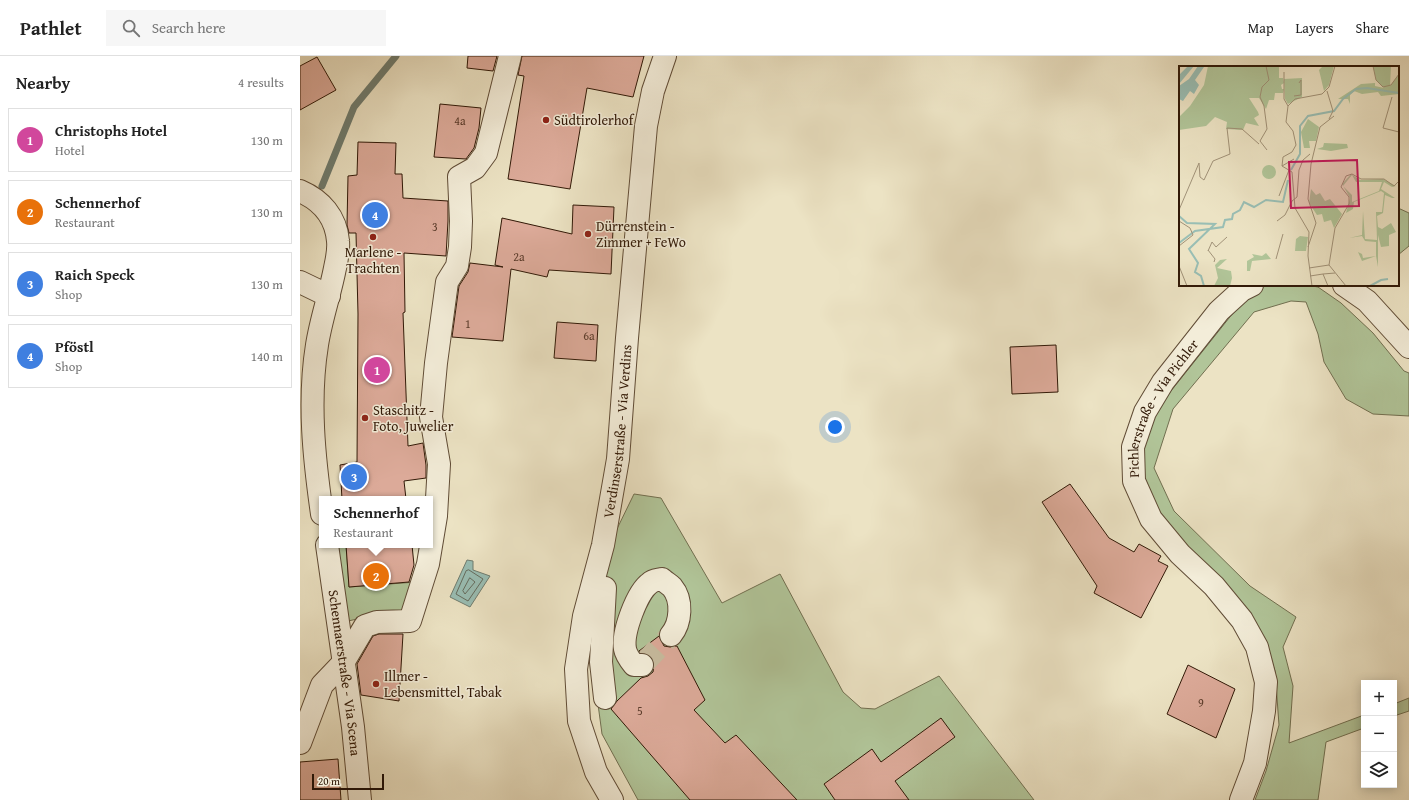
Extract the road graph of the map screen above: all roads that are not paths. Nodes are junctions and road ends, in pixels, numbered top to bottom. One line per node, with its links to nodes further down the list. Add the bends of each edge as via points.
1 (510, 56): 10 (street, via 486,153 475,168 459,177 460,247 457,266 447,282 432,402 431,417 439,464)
2 (665, 56): 20 (street, Verdinserstraße - Via Verdins, via 653,91 646,126 618,459 603,545 584,616 576,669 579,722 596,772)
3 (303, 192): 7 (street, via 327,211 333,220 339,242)
4 (300, 282): 7 (street)
5 (1250, 286): 21 (street, Pichlerstraße - Via Pichler, via 1219,311 1163,382 1145,412 1133,446 1134,481 1151,519 1180,554 1214,586 1242,620 1257,647 1266,682 1264,712 1255,763)
6 (1346, 286): 8 (street, via 1367,300)
7 (329, 296): 9 (street, via 317,343 312,378)
8 (1409, 347)
9 (319, 496)
10 (433, 534)
11 (326, 548): 15 (street, Schennaerstraße - Via Scena)
12 (431, 548): 15 (street, via 410,620 377,622 365,626)
13 (605, 588): 17 (street, via 601,662)
14 (671, 635): 16 (street, via 680,614 678,601 673,588 662,579 651,581 641,592 635,605 625,648 628,658 634,665)
15 (343, 662): 18 (street, via 322,685); 19 (street, Schennaerstraße - Via Scena)
16 (642, 665)
17 (605, 698)
18 (300, 743)
19 (360, 800)
20 (612, 800)
21 (1241, 800)

